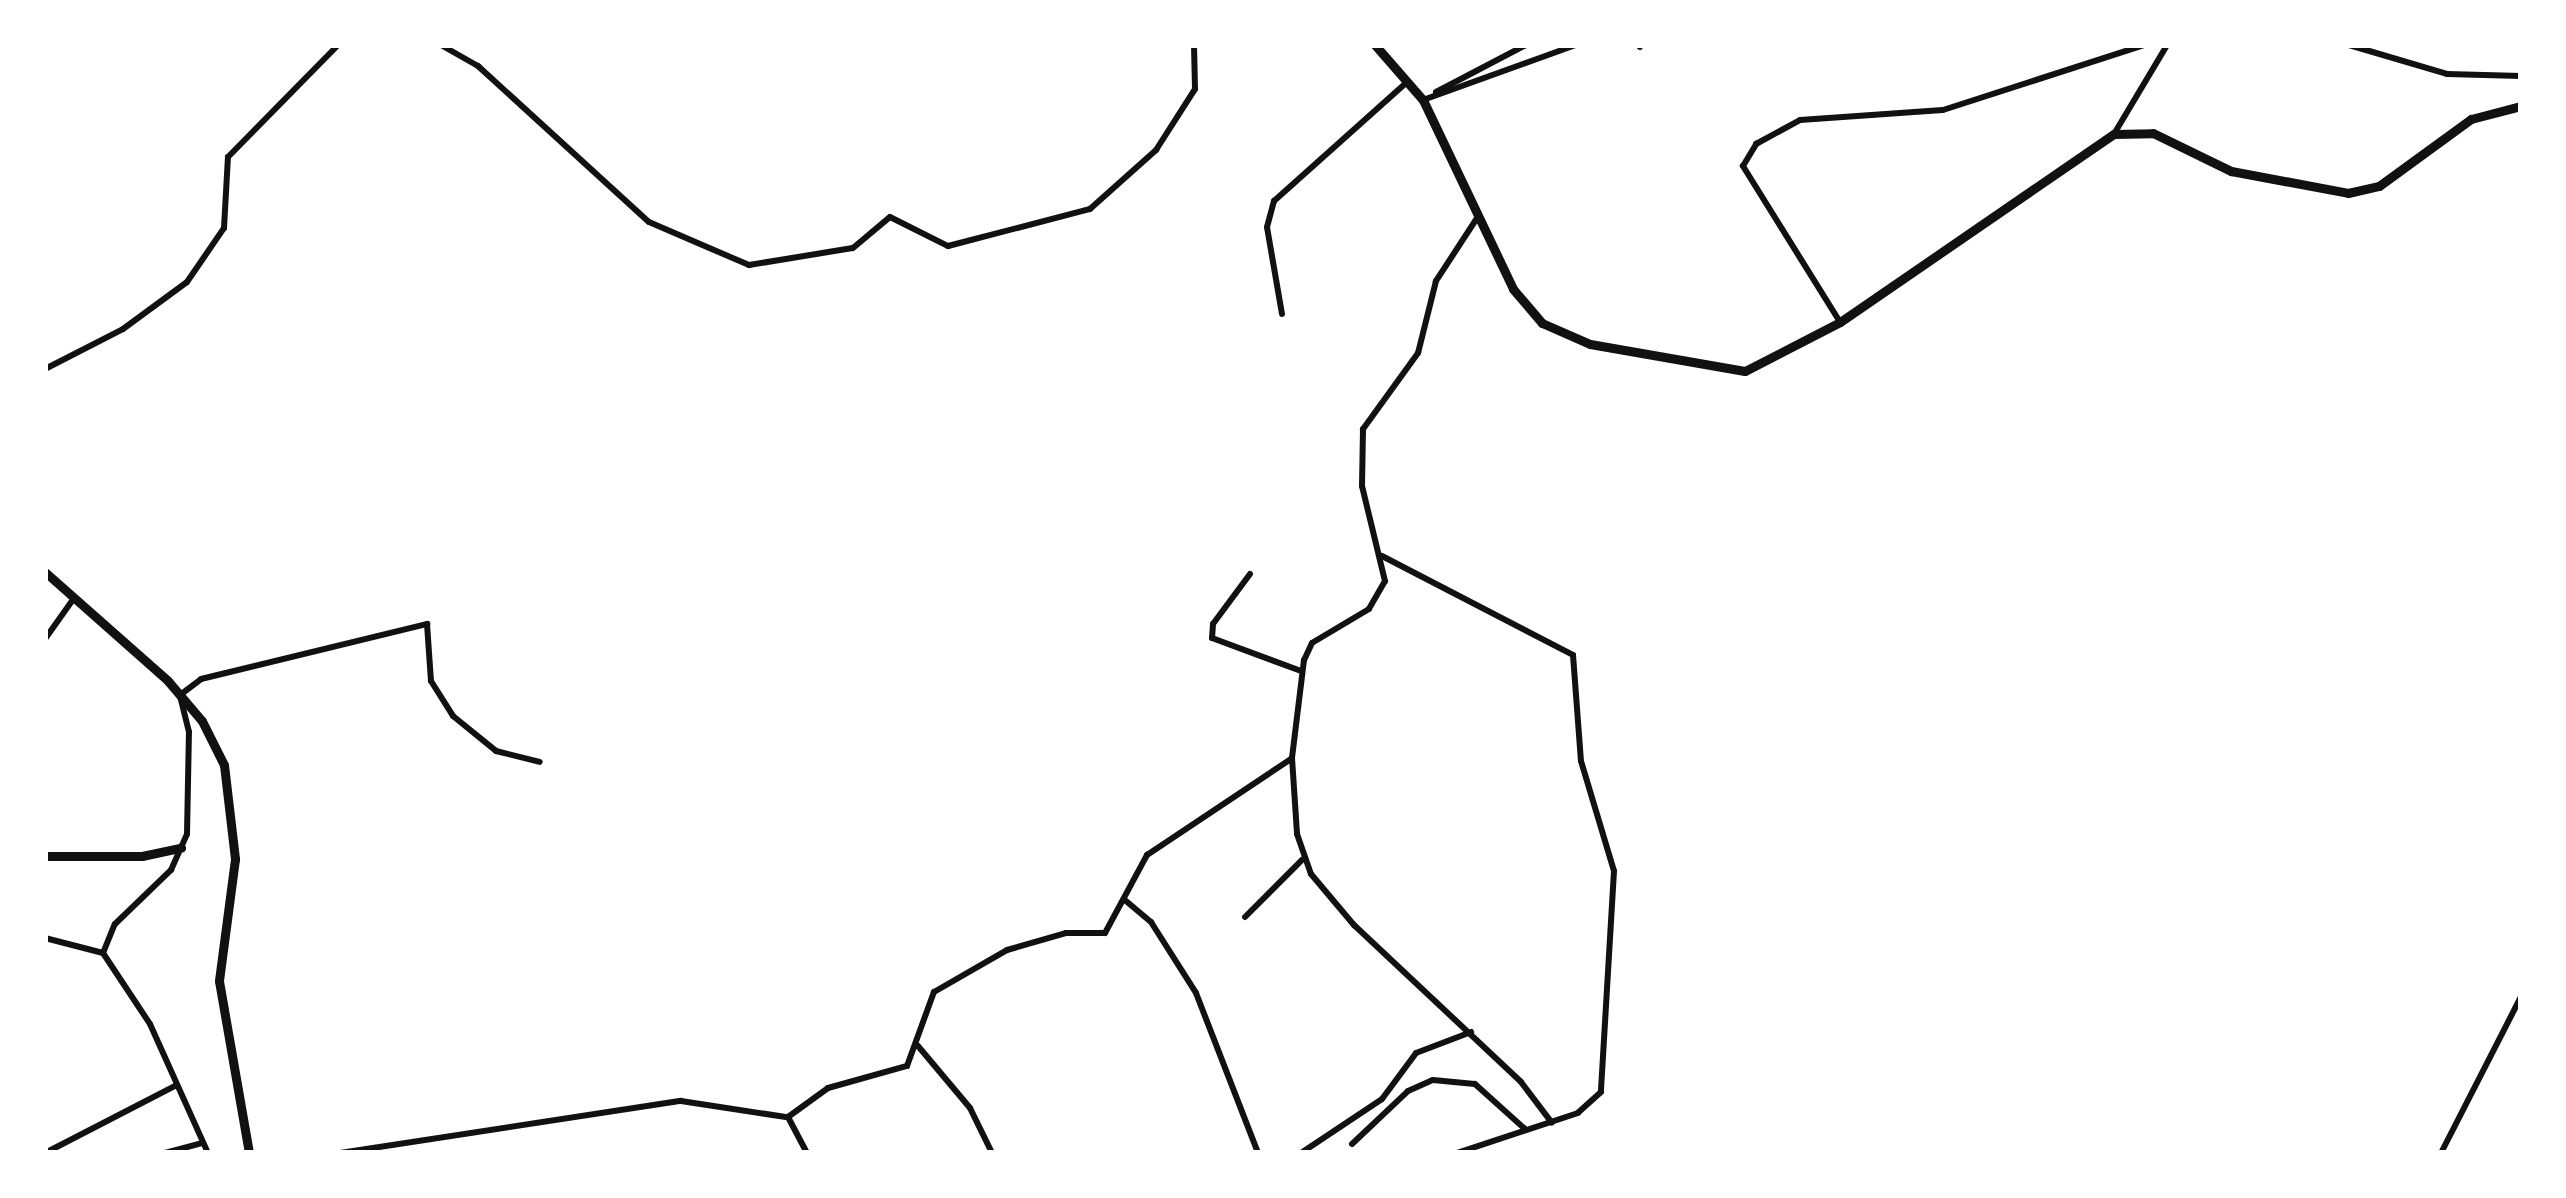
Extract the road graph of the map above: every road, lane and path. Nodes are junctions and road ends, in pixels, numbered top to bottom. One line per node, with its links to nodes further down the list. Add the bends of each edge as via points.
1 (338, 45): 19 (street, via 228,157 224,228 187,282 123,328)
2 (441, 45): 3 (street, via 478,66 650,222 749,266 853,248 890,217 948,246 1090,209 1166,135 1195,88)
3 (1194, 45)
4 (1376, 45): 11 (main road)
5 (1526, 45): 12 (street)
6 (1576, 45): 12 (street)
7 (2144, 45): 17 (street, via 1943,110 1799,120 1756,144 1743,166)
8 (2167, 45): 14 (street)
9 (2349, 45): 10 (street, via 2447,74)
10 (2521, 76)
11 (1408, 81): 12 (main road); 16 (street, via 1274,201 1267,227)
12 (1423, 100): 15 (main road)
13 (2521, 106): 14 (main road, via 2470,119 2379,186 2348,193 2231,171 2153,134)
14 (2114, 134): 17 (main road)
15 (1480, 214): 17 (main road, via 1527,309 1590,344 1745,371); 21 (street, via 1432,290 1418,353 1363,429 1362,486)
16 (1282, 314)
17 (1840, 322)
18 (45, 352): 19 (street)
19 (54, 360): 20 (street)
20 (45, 369)
21 (1382, 556): 26 (street, via 1376,602 1312,644); 42 (street, via 1560,643 1576,663 1581,761 1613,871 1606,1077 1591,1104)
22 (45, 572): 24 (main road)
23 (1250, 574): 26 (street, via 1213,624 1212,638)
24 (76, 595): 25 (street); 27 (main road)
25 (45, 639)
26 (1301, 671): 28 (street)
27 (180, 695): 29 (street, via 224,671 427,624 430,681 453,716 496,751); 30 (street, via 191,767); 50 (main road, via 218,749 233,805 234,882 219,982)
28 (1292, 758): 32 (street); 33 (street, via 1147,855)
29 (540, 762)
30 (181, 848): 31 (main road); 36 (street, via 171,870 115,924)
31 (45, 856)
32 (1302, 860): 34 (street); 38 (street, via 1354,925)
33 (1126, 901): 39 (street, via 1106,933 1066,933 1007,950 934,992); 54 (street, via 1150,922 1196,993)
34 (1245, 917)
35 (45, 938): 36 (street)
36 (103, 953): 40 (street, via 150,1024)
37 (2521, 997): 56 (street)
38 (1471, 1032): 42 (street); 55 (street, via 1416,1053 1382,1100)
39 (918, 1046): 41 (street, via 892,1075 828,1088); 53 (street, via 970,1108)
40 (177, 1084): 44 (street); 47 (street)
41 (788, 1117): 51 (street, via 662,1103); 52 (street)
42 (1552, 1123): 43 (street)
43 (1525, 1129): 45 (street, via 1495,1096 1456,1078 1408,1090); 46 (street)
44 (202, 1143): 48 (street); 49 (street)
45 (1352, 1144)
46 (1460, 1152)
47 (45, 1153)
48 (164, 1153)
49 (208, 1153)
50 (249, 1153)
51 (340, 1153)
52 (807, 1153)
53 (992, 1153)
54 (1258, 1153)
55 (1301, 1153)
56 (2441, 1153)

